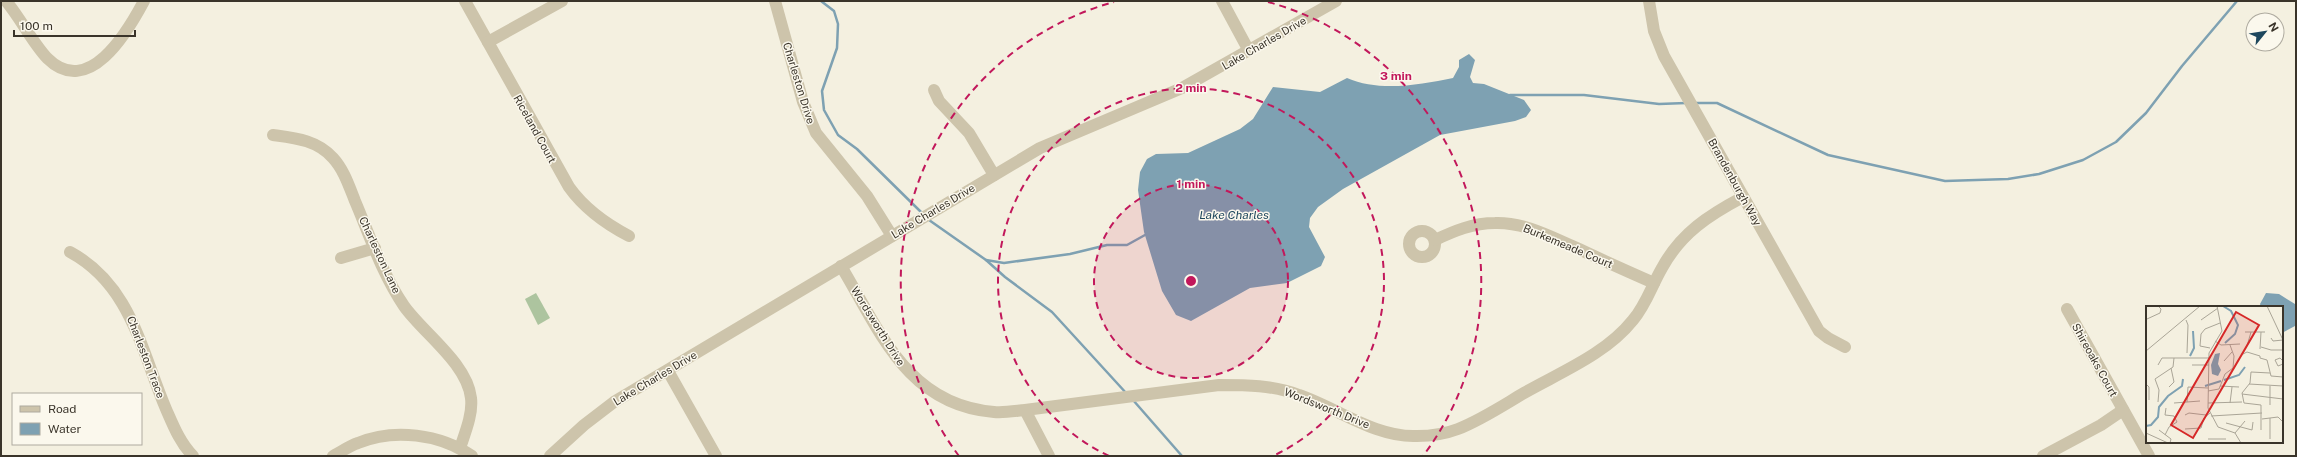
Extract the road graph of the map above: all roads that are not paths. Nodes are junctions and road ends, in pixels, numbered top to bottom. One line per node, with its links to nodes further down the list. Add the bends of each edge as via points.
1 (6, 1): 2 (street, via 20,17 47,58 57,66 71,71 90,68 107,57)
2 (144, 1)
3 (465, 1): 9 (street, Riceland Court)
4 (562, 1): 9 (street)
5 (775, 1): 16 (street, Charleston Drive, via 803,102 816,134 868,196)
6 (1222, 1): 10 (street)
7 (1336, 1): 10 (street, Lake Charles Drive)
8 (1649, 1): 14 (street, Brandenburgh Way, via 1654,31 1664,56)
9 (488, 42): 15 (street, Riceland Court, via 569,187 589,209 613,228)
10 (1249, 51): 13 (street, Lake Charles Drive, via 1182,88 1040,148)
11 (934, 90): 13 (street, via 939,101 969,133)
12 (273, 135): 18 (street, Charleston Lane, via 309,141 332,157 340,166)
13 (994, 175): 16 (street, Lake Charles Drive)
14 (1744, 197): 22 (street, Wordsworth Drive, via 1712,213 1688,232 1669,256); 24 (street, Brandenburgh Way, via 1819,331)
15 (629, 236)
16 (892, 236): 21 (street, Lake Charles Drive)
17 (1434, 240): 22 (street, Burkemeade Court, via 1475,224 1517,224 1539,231)
18 (375, 248): 20 (street); 28 (street, Charleston Lane, via 387,277 404,306 459,370 466,383 471,398 468,422)
19 (70, 252): 29 (street, Charleston Trace, via 83,259 105,279 126,305 175,432)
20 (341, 258)
21 (841, 266): 25 (street, Lake Charles Drive); 26 (street, Wordsworth Drive, via 895,356 921,385 945,400 970,408 995,412)
22 (1654, 283): 26 (street, Wordsworth Drive, via 1634,320 1605,347 1471,424 1440,434 1416,436 1392,433 1299,394 1250,384 1219,385)
23 (2067, 309): 27 (street, Shireoaks Court)
24 (1845, 347)
25 (668, 371): 32 (street, Lake Charles Drive, via 614,402 584,424); 33 (street)
26 (1024, 410): 34 (street)
27 (2123, 410): 35 (street, via 2101,425); 36 (street, Shireoaks Court)
28 (460, 448): 30 (street, via 433,438 392,435 358,443); 31 (street)
29 (192, 456)
30 (333, 456)
31 (472, 456)
32 (550, 456)
33 (716, 456)
34 (1050, 456)
35 (2043, 456)
36 (2148, 456)

